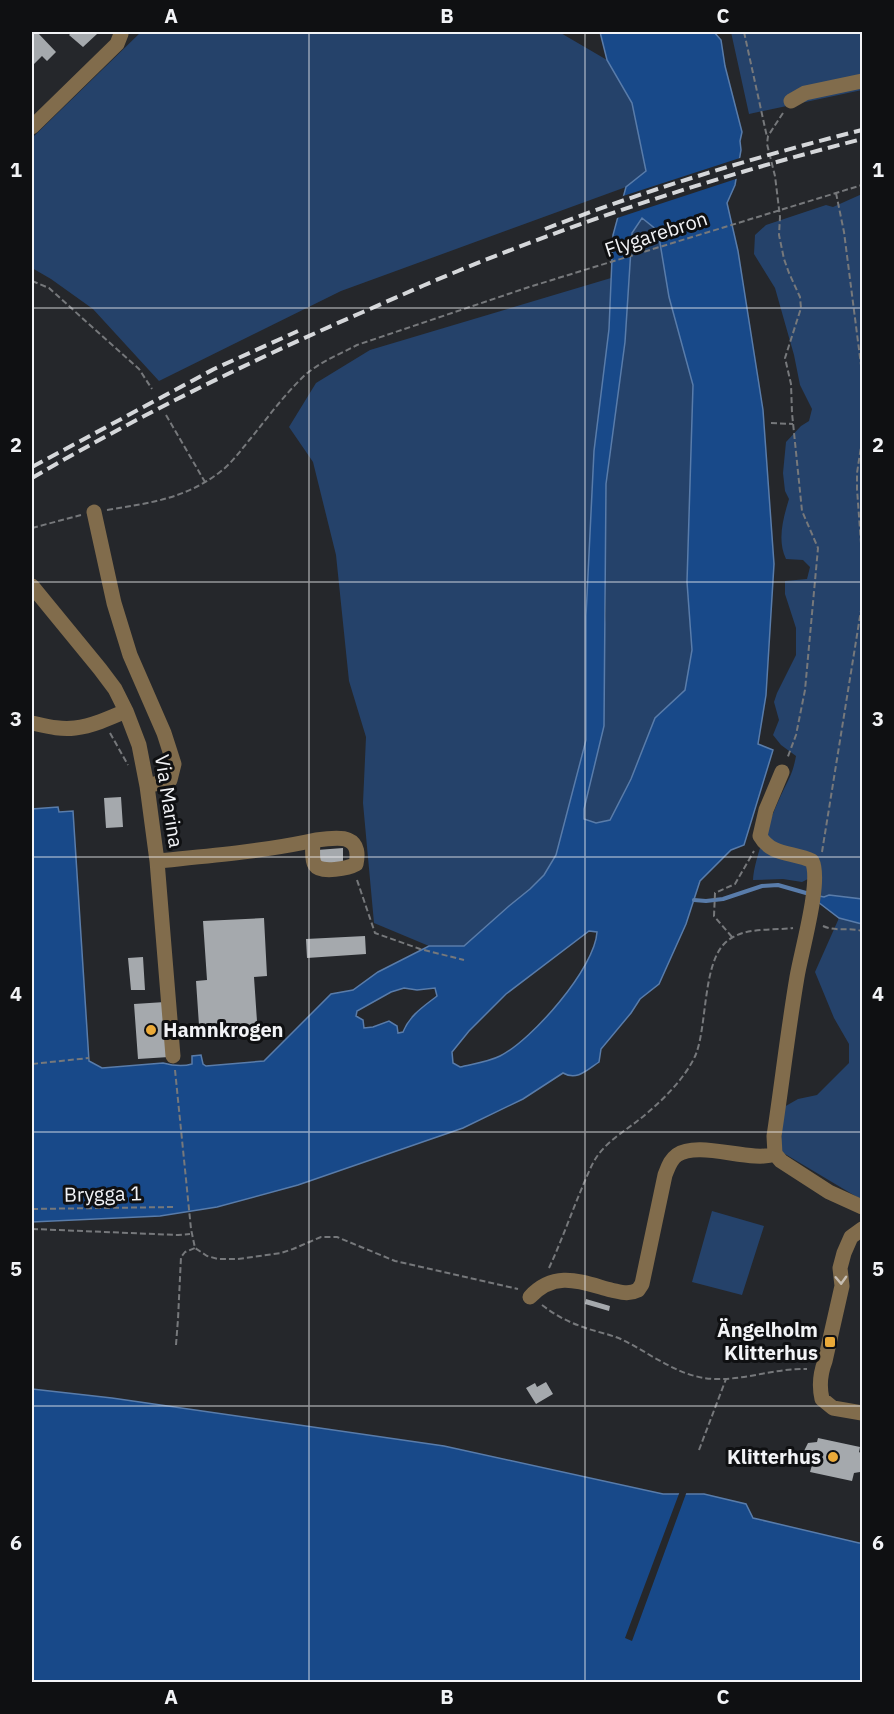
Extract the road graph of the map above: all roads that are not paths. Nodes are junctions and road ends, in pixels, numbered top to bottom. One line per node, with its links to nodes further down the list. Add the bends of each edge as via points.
1 (121, 33): 4 (street, via 117,44)
2 (862, 81): 3 (street, via 805,93)
3 (791, 101)
4 (32, 127)
5 (94, 512): 10 (street, via 130,655 174,764 170,780)
6 (32, 586): 7 (street, Via Marina, via 100,669)
7 (126, 711): 8 (street, via 75,728); 10 (street, Via Marina, via 139,745)
8 (32, 723)
9 (782, 772): 14 (street, via 760,836 775,851 812,861 815,884 774,1136)
10 (147, 786): 12 (street, Via Marina)
11 (313, 841): 11 (street, via 346,839 357,849 356,864 324,870 315,866); 12 (street)
12 (157, 861): 13 (street, Via Marina)
13 (173, 1056)
14 (776, 1154): 15 (street, via 828,1192); 17 (street, via 678,1154 665,1175 638,1290 627,1294 569,1280 546,1284)
15 (862, 1207)
16 (862, 1229): 18 (street, one-way to 18, via 851,1237 840,1268 842,1286 820,1387 822,1400 833,1408)
17 (530, 1297)
18 (862, 1413)

